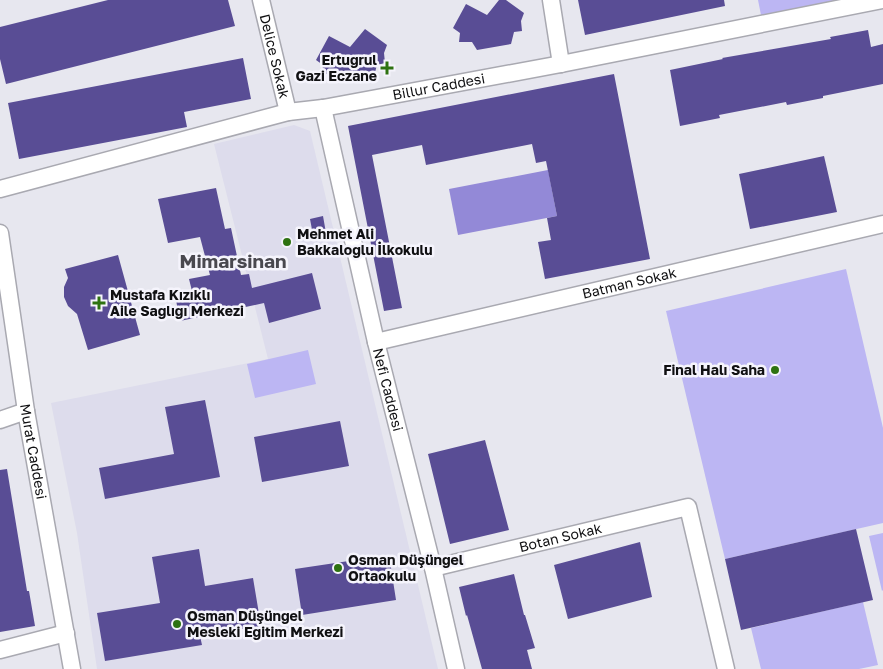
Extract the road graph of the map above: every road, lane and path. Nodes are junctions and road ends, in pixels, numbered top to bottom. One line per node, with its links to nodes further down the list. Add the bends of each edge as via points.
1 (261, 0): 6 (street, Delice Sokak)
2 (551, 0): 4 (street)
3 (882, 0): 4 (street, Billur Caddesi)
4 (561, 64): 5 (street, Billur Caddesi)
5 (323, 108): 6 (street, Billur Caddesi); 10 (street, Nefi Caddesi)
6 (288, 112): 7 (street, Billur Caddesi)
7 (0, 189)
8 (883, 224): 10 (street, Batman Sokak)
9 (0, 233): 11 (street, Murat Caddesi)
10 (376, 342): 13 (street, Nefi Caddesi)
11 (26, 411): 12 (street); 14 (street, Murat Caddesi)
12 (0, 420)
13 (434, 568): 17 (street, Nefi Caddesi); 18 (street, Botan Sokak, via 688,507)
14 (66, 633): 15 (street); 16 (street, Murat Caddesi)
15 (0, 650)
16 (72, 669)
17 (456, 669)
18 (726, 669)

